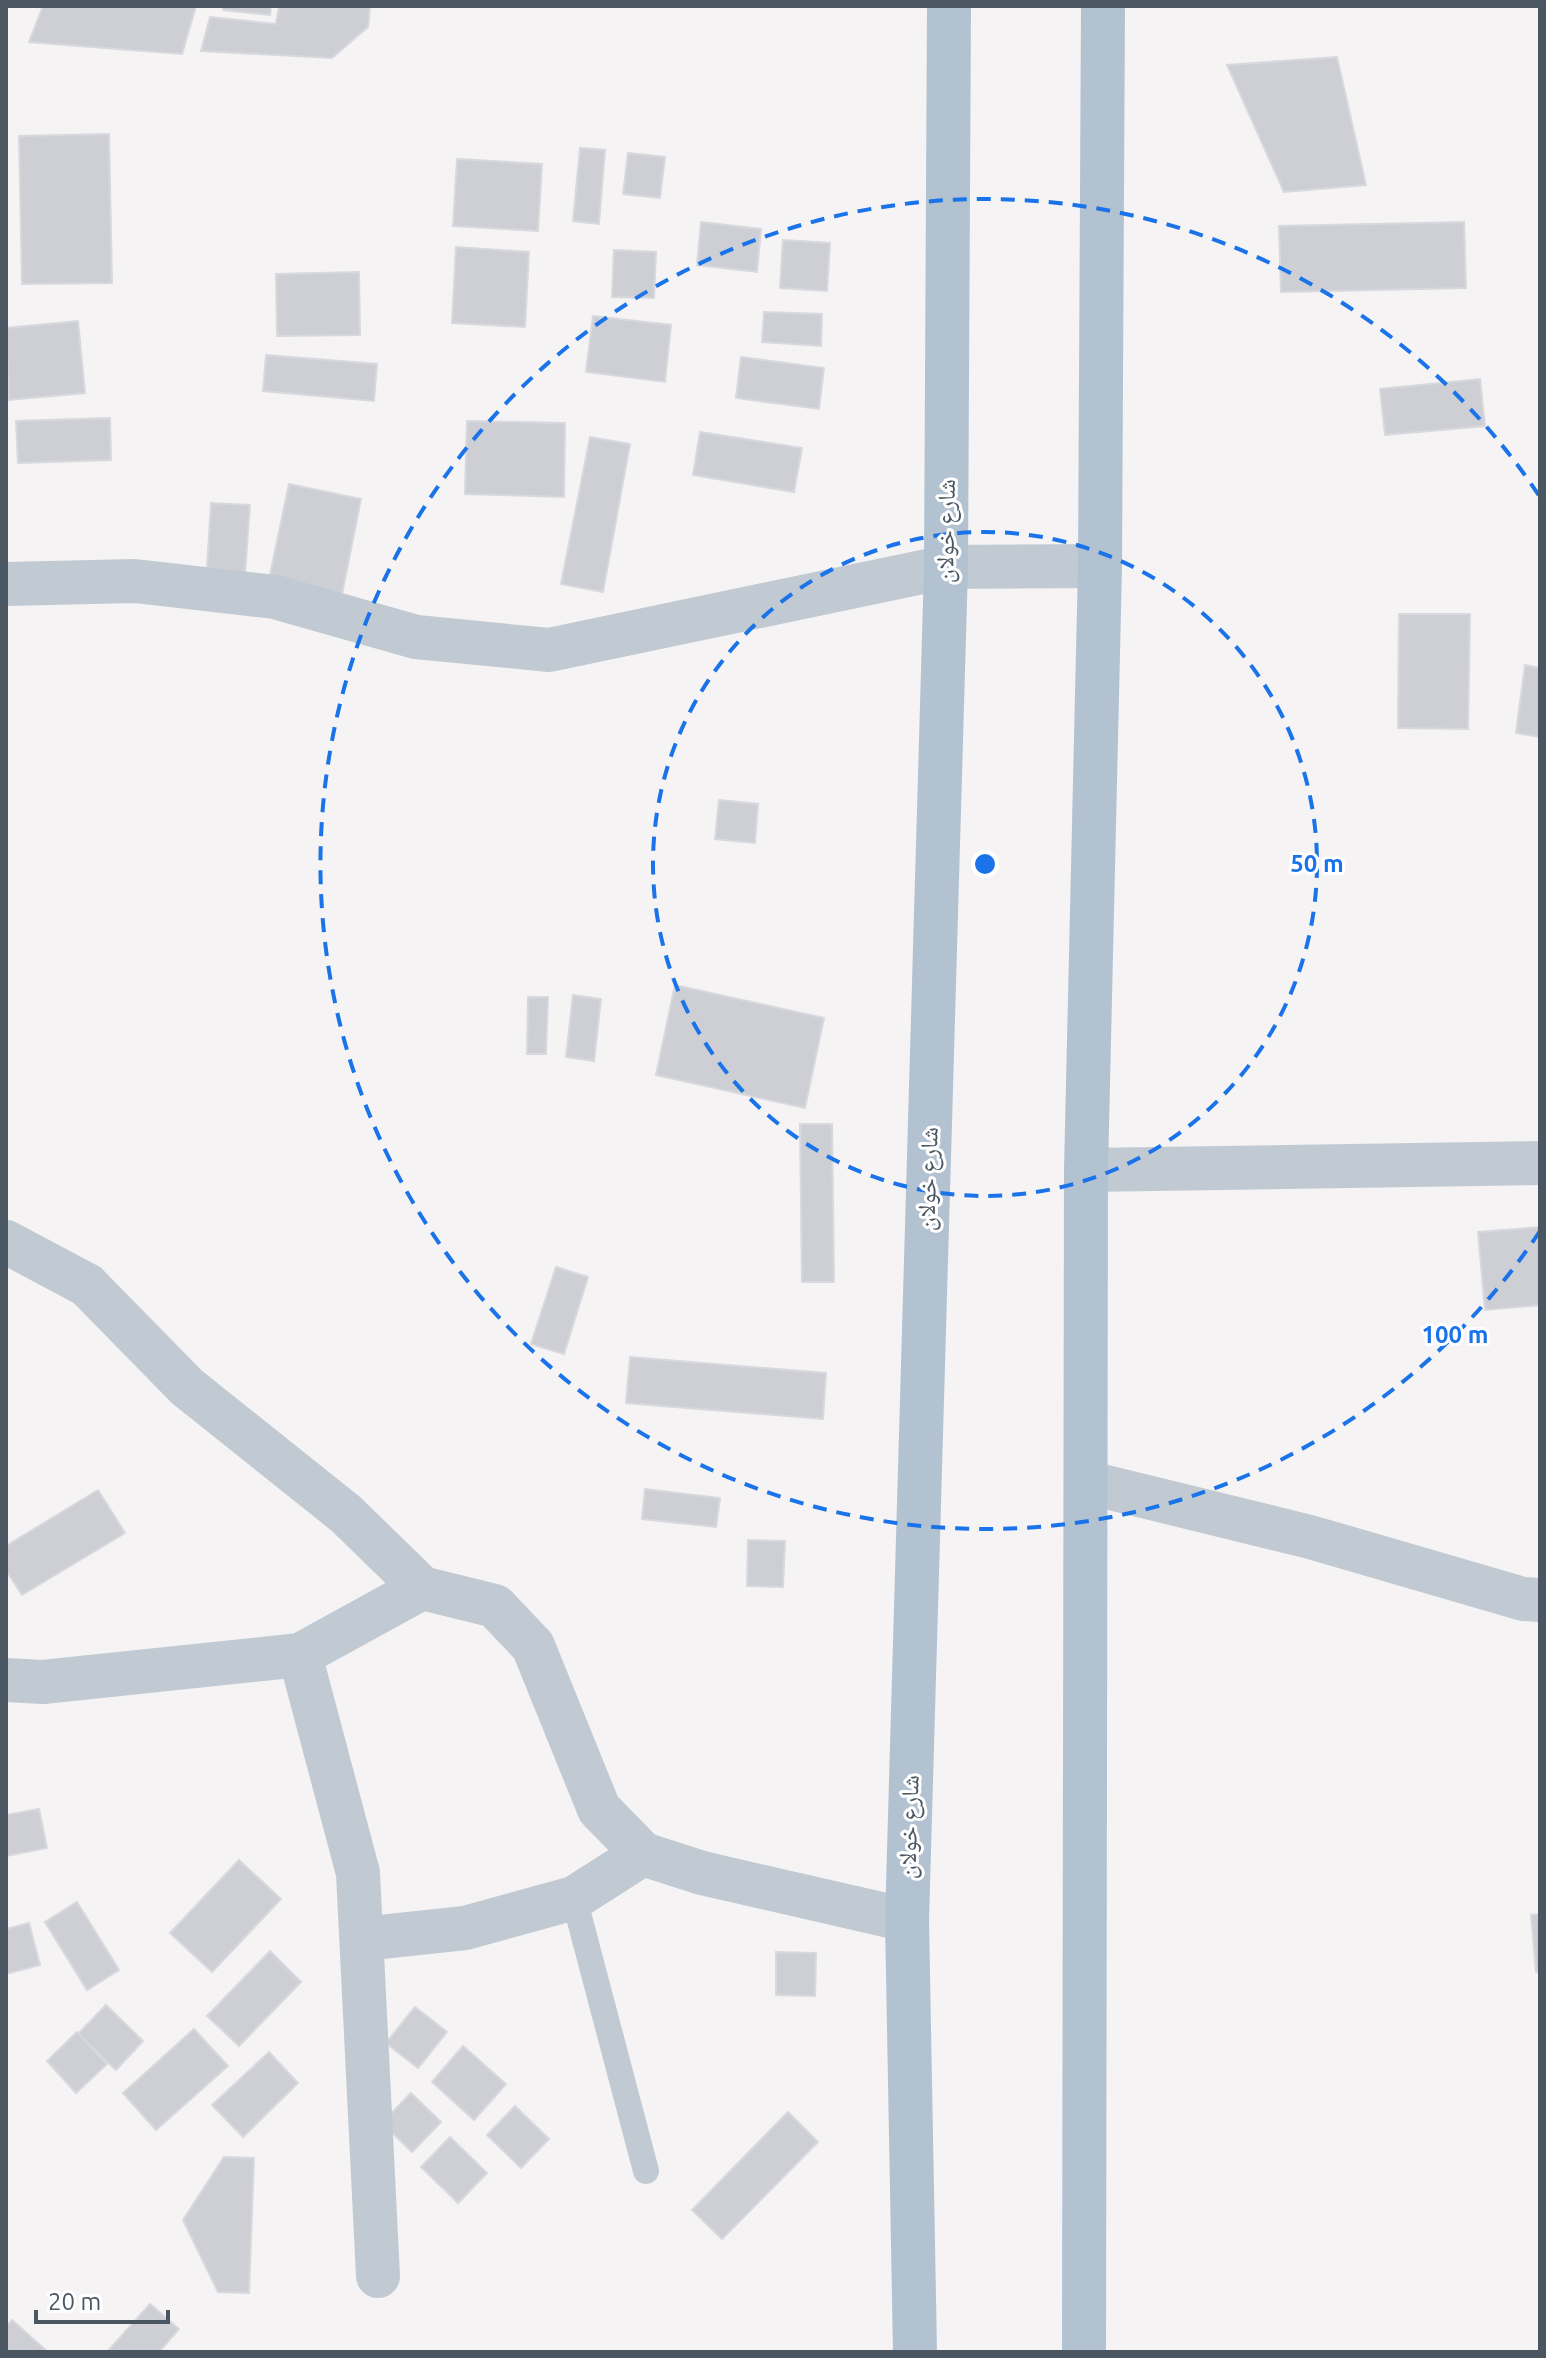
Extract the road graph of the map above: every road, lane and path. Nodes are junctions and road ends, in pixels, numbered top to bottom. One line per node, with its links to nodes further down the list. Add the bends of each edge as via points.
1 (949, 6): 4 (main road, شارع خولان)
2 (1103, 6): 3 (main road)
3 (1100, 566): 4 (street); 7 (main road)
4 (946, 567): 5 (street, via 549,650 416,637 275,597 135,581); 16 (main road, شارع خولان)
5 (6, 584)
6 (1540, 1163): 7 (street)
7 (1086, 1170): 9 (main road)
8 (6, 1242): 10 (street, via 87,1285 187,1387 346,1514)
9 (1086, 1482): 11 (street); 21 (main road)
10 (422, 1588): 12 (street); 14 (street, via 495,1606 533,1646 599,1809)
11 (1540, 1600)
12 (300, 1655): 13 (street, via 43,1682); 17 (street, via 358,1873)
13 (6, 1680)
14 (643, 1854): 15 (street); 16 (street, via 702,1873)
15 (574, 1898): 17 (street, via 465,1928); 18 (lane)
16 (907, 1920): 20 (main road, شارع خولان)
17 (362, 1939): 19 (street)
18 (646, 2171)
19 (378, 2276)
20 (915, 2352)
21 (1084, 2352)

